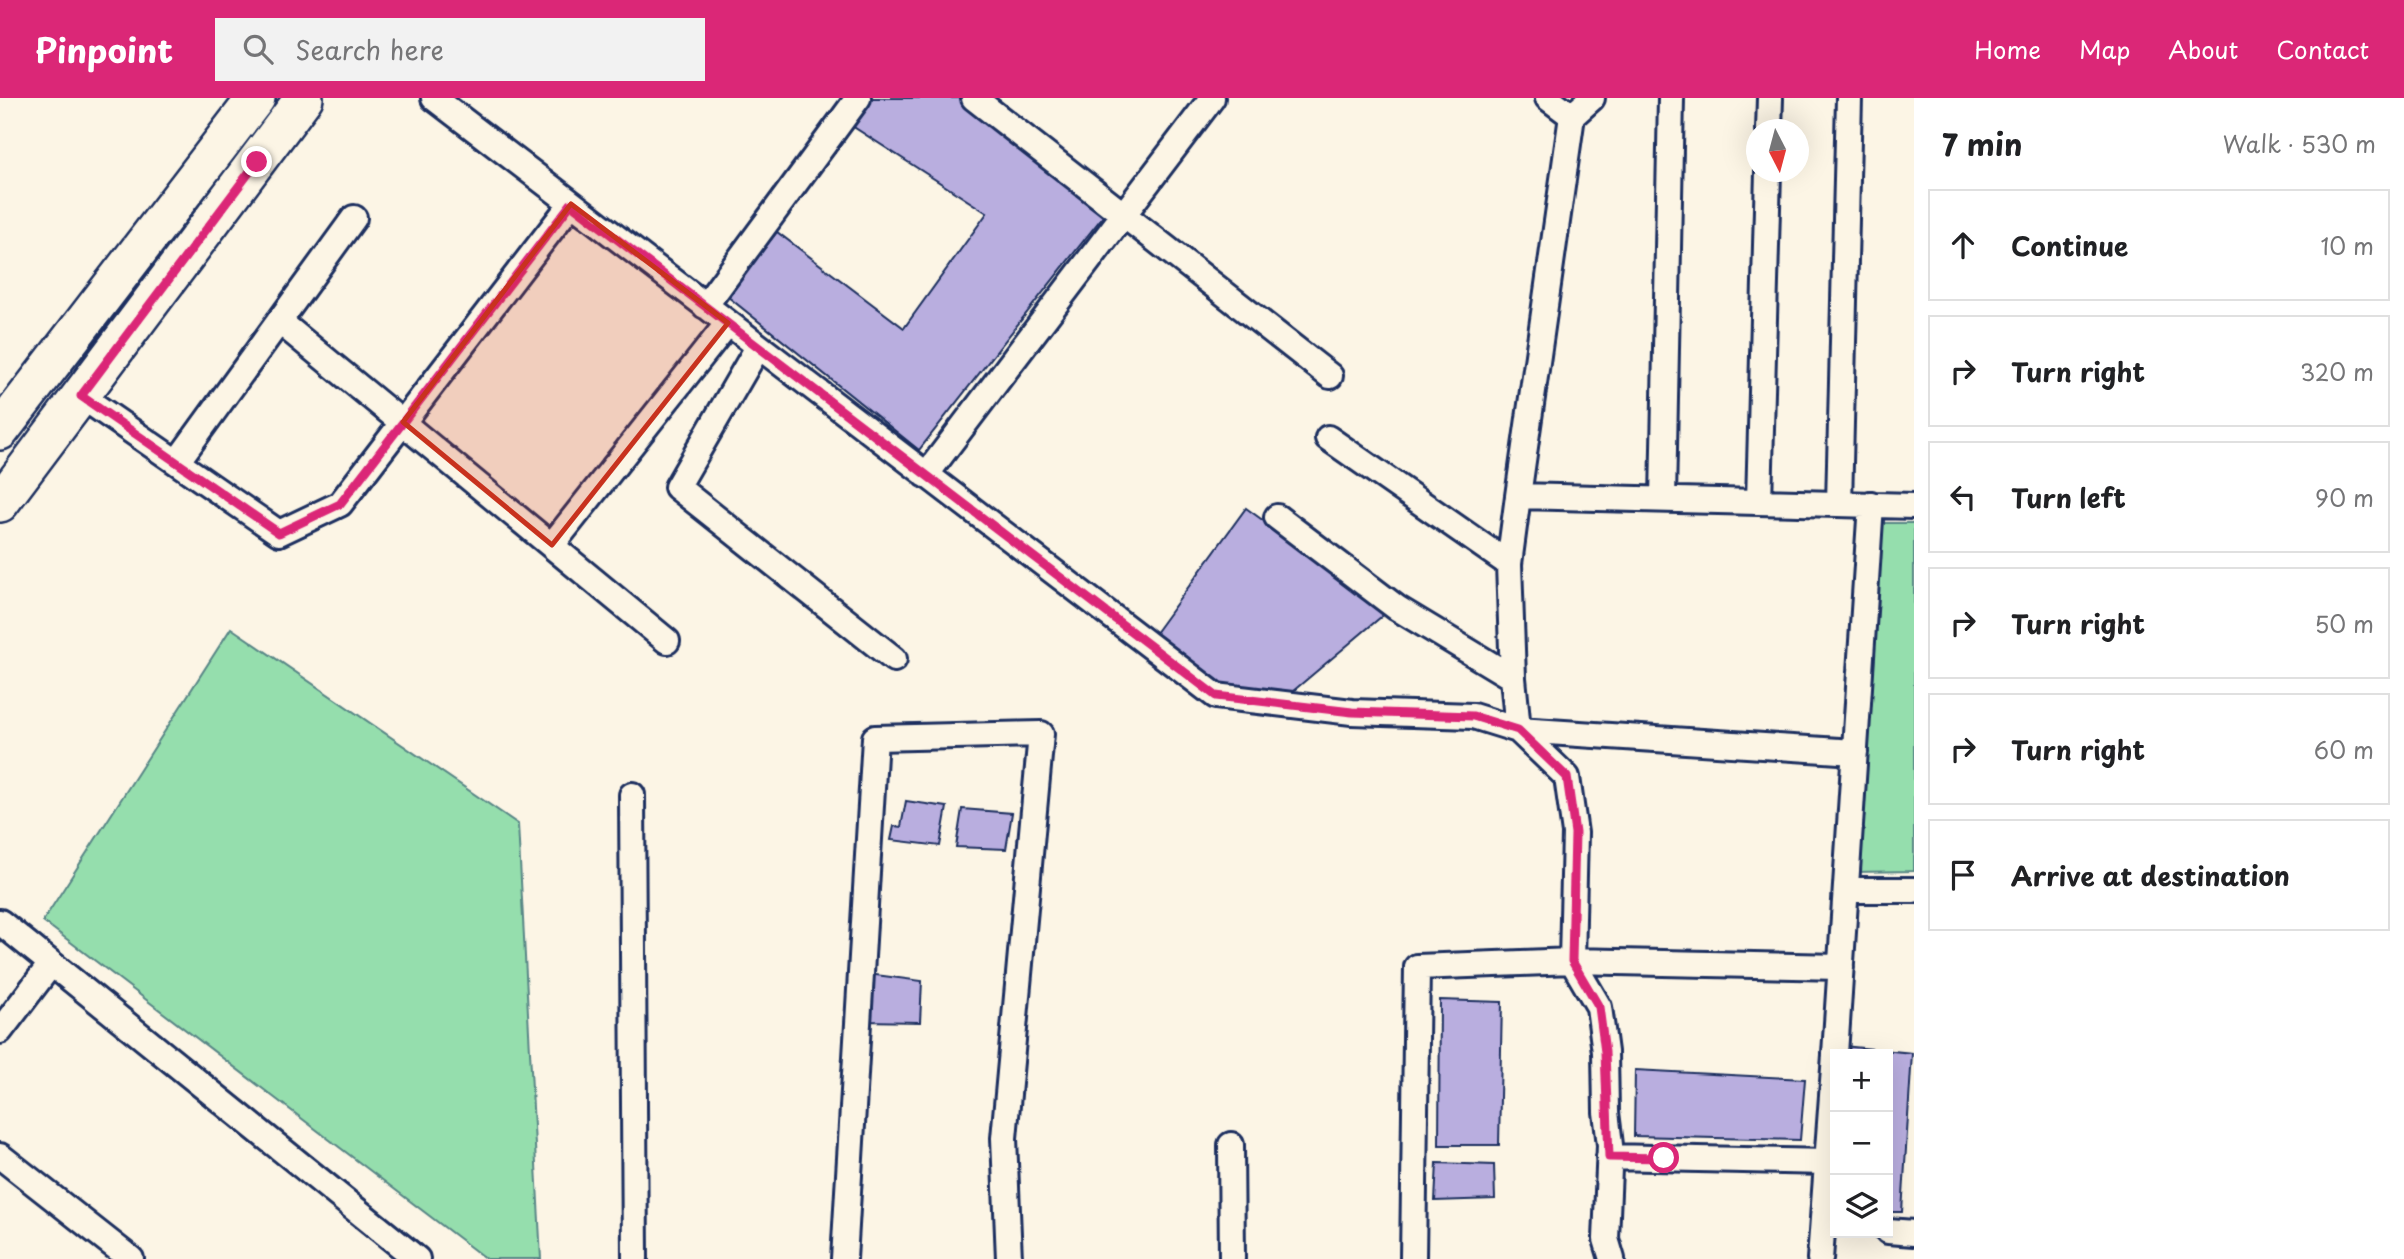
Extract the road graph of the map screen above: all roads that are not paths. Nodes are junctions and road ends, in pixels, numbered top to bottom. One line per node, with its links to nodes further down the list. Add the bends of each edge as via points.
1 (256, 98): 25 (main road)
2 (304, 98): 23 (main road)
3 (434, 98): 15 (street)
4 (858, 98): 18 (street)
5 (974, 98): 16 (street)
6 (1212, 98): 16 (street)
7 (1548, 98): 12 (street)
8 (1592, 98): 12 (street)
9 (1671, 98): 30 (street)
10 (1770, 98): 13 (street)
11 (1849, 98): 33 (street)
12 (1572, 117): 29 (street)
13 (1769, 119)
14 (1768, 182): 31 (street)
15 (571, 204): 18 (street); 24 (street)
16 (1124, 214): 22 (street); 28 (street)
17 (354, 218): 19 (street)
18 (705, 306): 20 (street)
19 (279, 321): 24 (street); 27 (street)
20 (728, 324): 21 (street); 37 (street)
21 (758, 347): 28 (street); 40 (street, via 677,487)
22 (1330, 376)
23 (81, 396): 27 (street); 32 (main road)
24 (403, 422): 27 (street, via 340,504 279,533); 37 (street)
25 (0, 431)
26 (1328, 438): 38 (street)
27 (177, 462)
28 (926, 475): 42 (street, via 1216,696 1352,712 1473,716)
29 (1518, 496): 30 (street); 38 (street)
30 (1663, 499): 31 (street)
31 (1759, 502): 33 (street)
32 (0, 503)
33 (1839, 504): 34 (street)
34 (1871, 505): 35 (street); 43 (street)
35 (1914, 506)
36 (1277, 517): 41 (street, via 1397,608)
37 (552, 545): 39 (street)
38 (1509, 564): 41 (street)
39 (667, 641)
40 (894, 659)
41 (1513, 678): 42 (street)
42 (1518, 730): 43 (street); 48 (street, via 1567,777 1575,833)
43 (1855, 752): 45 (street)
44 (632, 794): 63 (street)
45 (1846, 890): 46 (street); 50 (street)
46 (1914, 890)
47 (0, 922): 49 (street)
48 (1572, 961): 50 (street); 56 (street, via 1599,1007); 67 (street, via 1417,967)
49 (51, 964): 51 (street); 62 (street)
50 (1841, 967): 52 (street)
51 (0, 1031)
52 (1835, 1049)
53 (1831, 1112): 57 (street)
54 (1231, 1145): 66 (street)
55 (0, 1156): 61 (street)
56 (1609, 1157): 57 (street); 68 (street, via 1606,1239)
57 (1828, 1162): 58 (street)
58 (1830, 1227): 69 (street)
59 (1893, 1231): 60 (street)
60 (1914, 1233)
61 (131, 1259)
62 (417, 1259)
63 (635, 1259)
64 (844, 1259): 65 (street, via 875,738 1041,734 1004,1138)
65 (1009, 1259)
66 (1232, 1259)
67 (1413, 1259)
68 (1612, 1259)
69 (1820, 1259)

